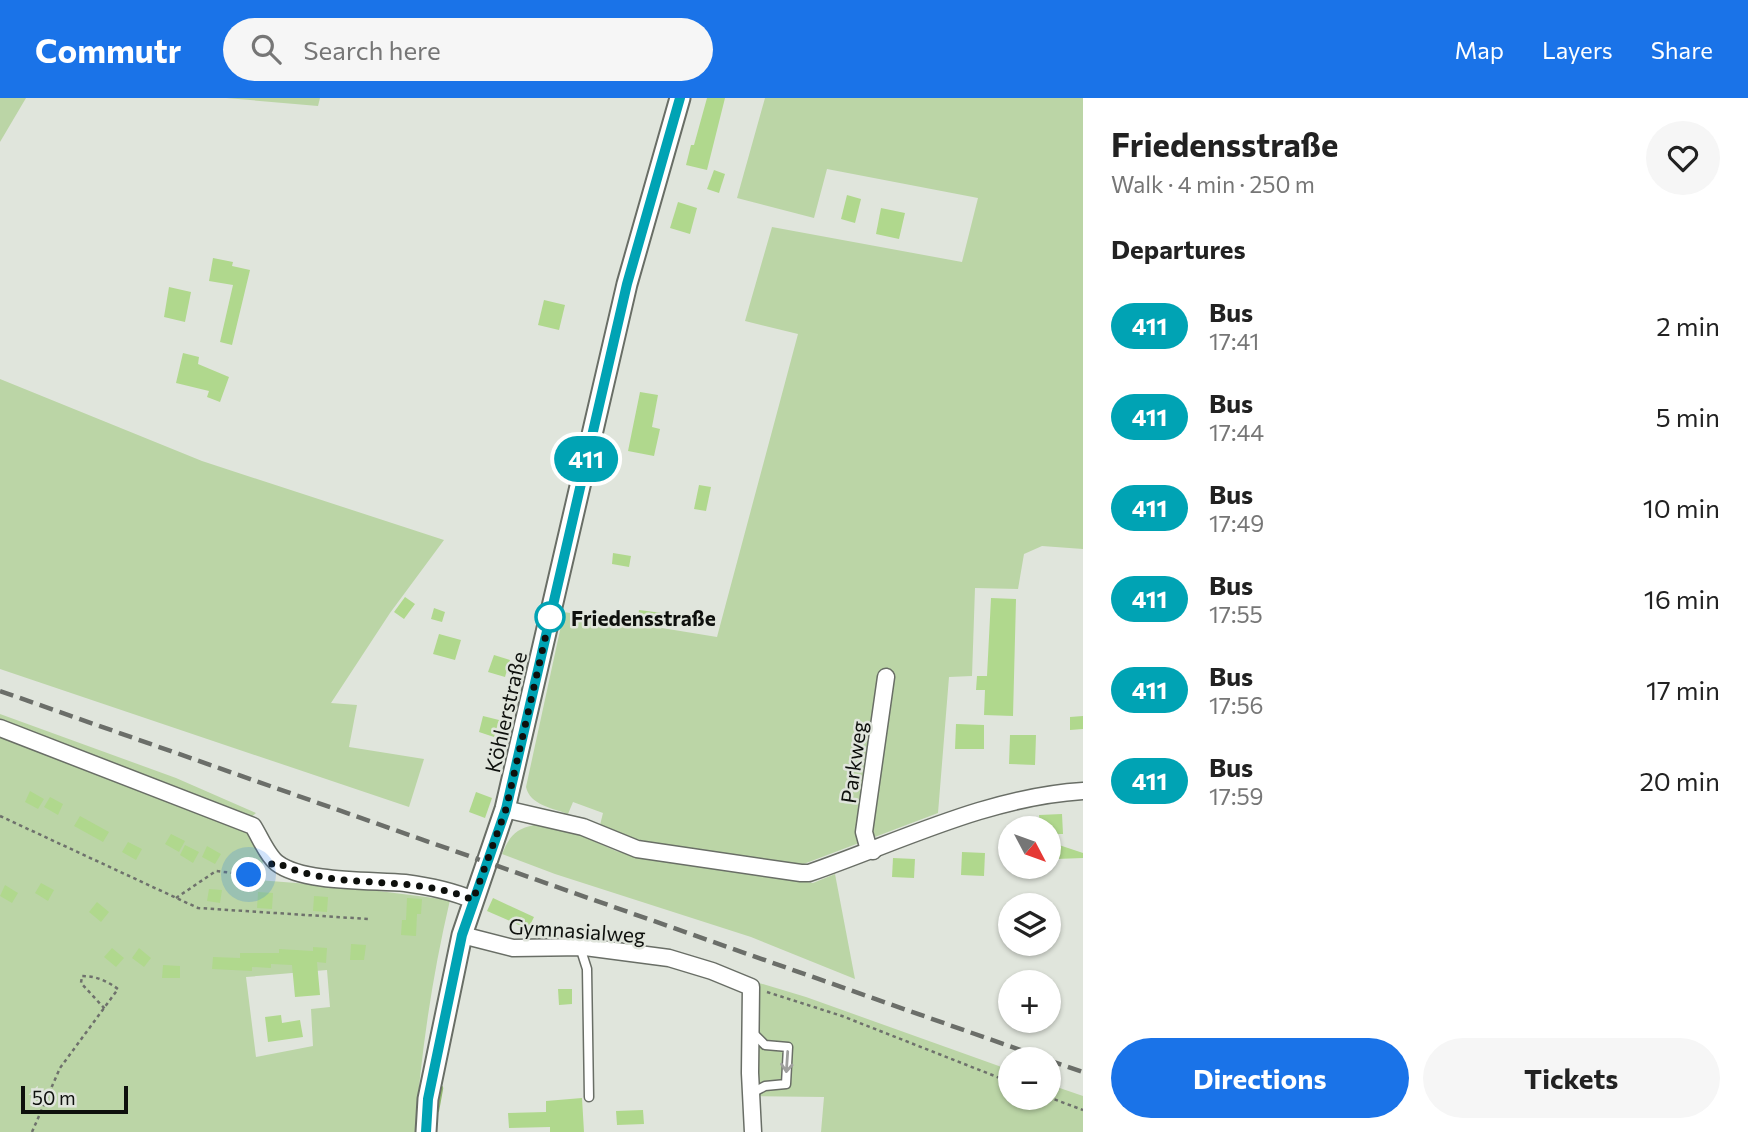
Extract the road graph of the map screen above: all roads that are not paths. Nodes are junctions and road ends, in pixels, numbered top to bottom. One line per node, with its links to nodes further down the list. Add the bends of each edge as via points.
1 (680, 98): 5 (street, Köhlerstraße, via 627,284)
2 (886, 677): 6 (street, Parkweg, via 864,832)
3 (0, 728): 7 (street, via 253,826 276,862 295,872 432,887)
4 (1083, 791): 6 (street, via 950,819)
5 (506, 809): 6 (street, via 583,827 637,849 801,873); 7 (street, Köhlerstraße)
6 (873, 851)
7 (473, 900): 8 (street, Köhlerstraße)
8 (462, 935): 9 (street, Gymnasialweg, via 513,948); 13 (street, Köhlerstraße, via 428,1099)
9 (580, 947): 10 (street, Gymnasialweg, via 669,958 751,987); 12 (lane, via 587,969)
10 (751, 1031): 11 (street); 11 (lane, one-way to 11, via 765,1045 788,1047 786,1084)
11 (751, 1093): 14 (street)
12 (589, 1097)
13 (426, 1132)
14 (753, 1132)

